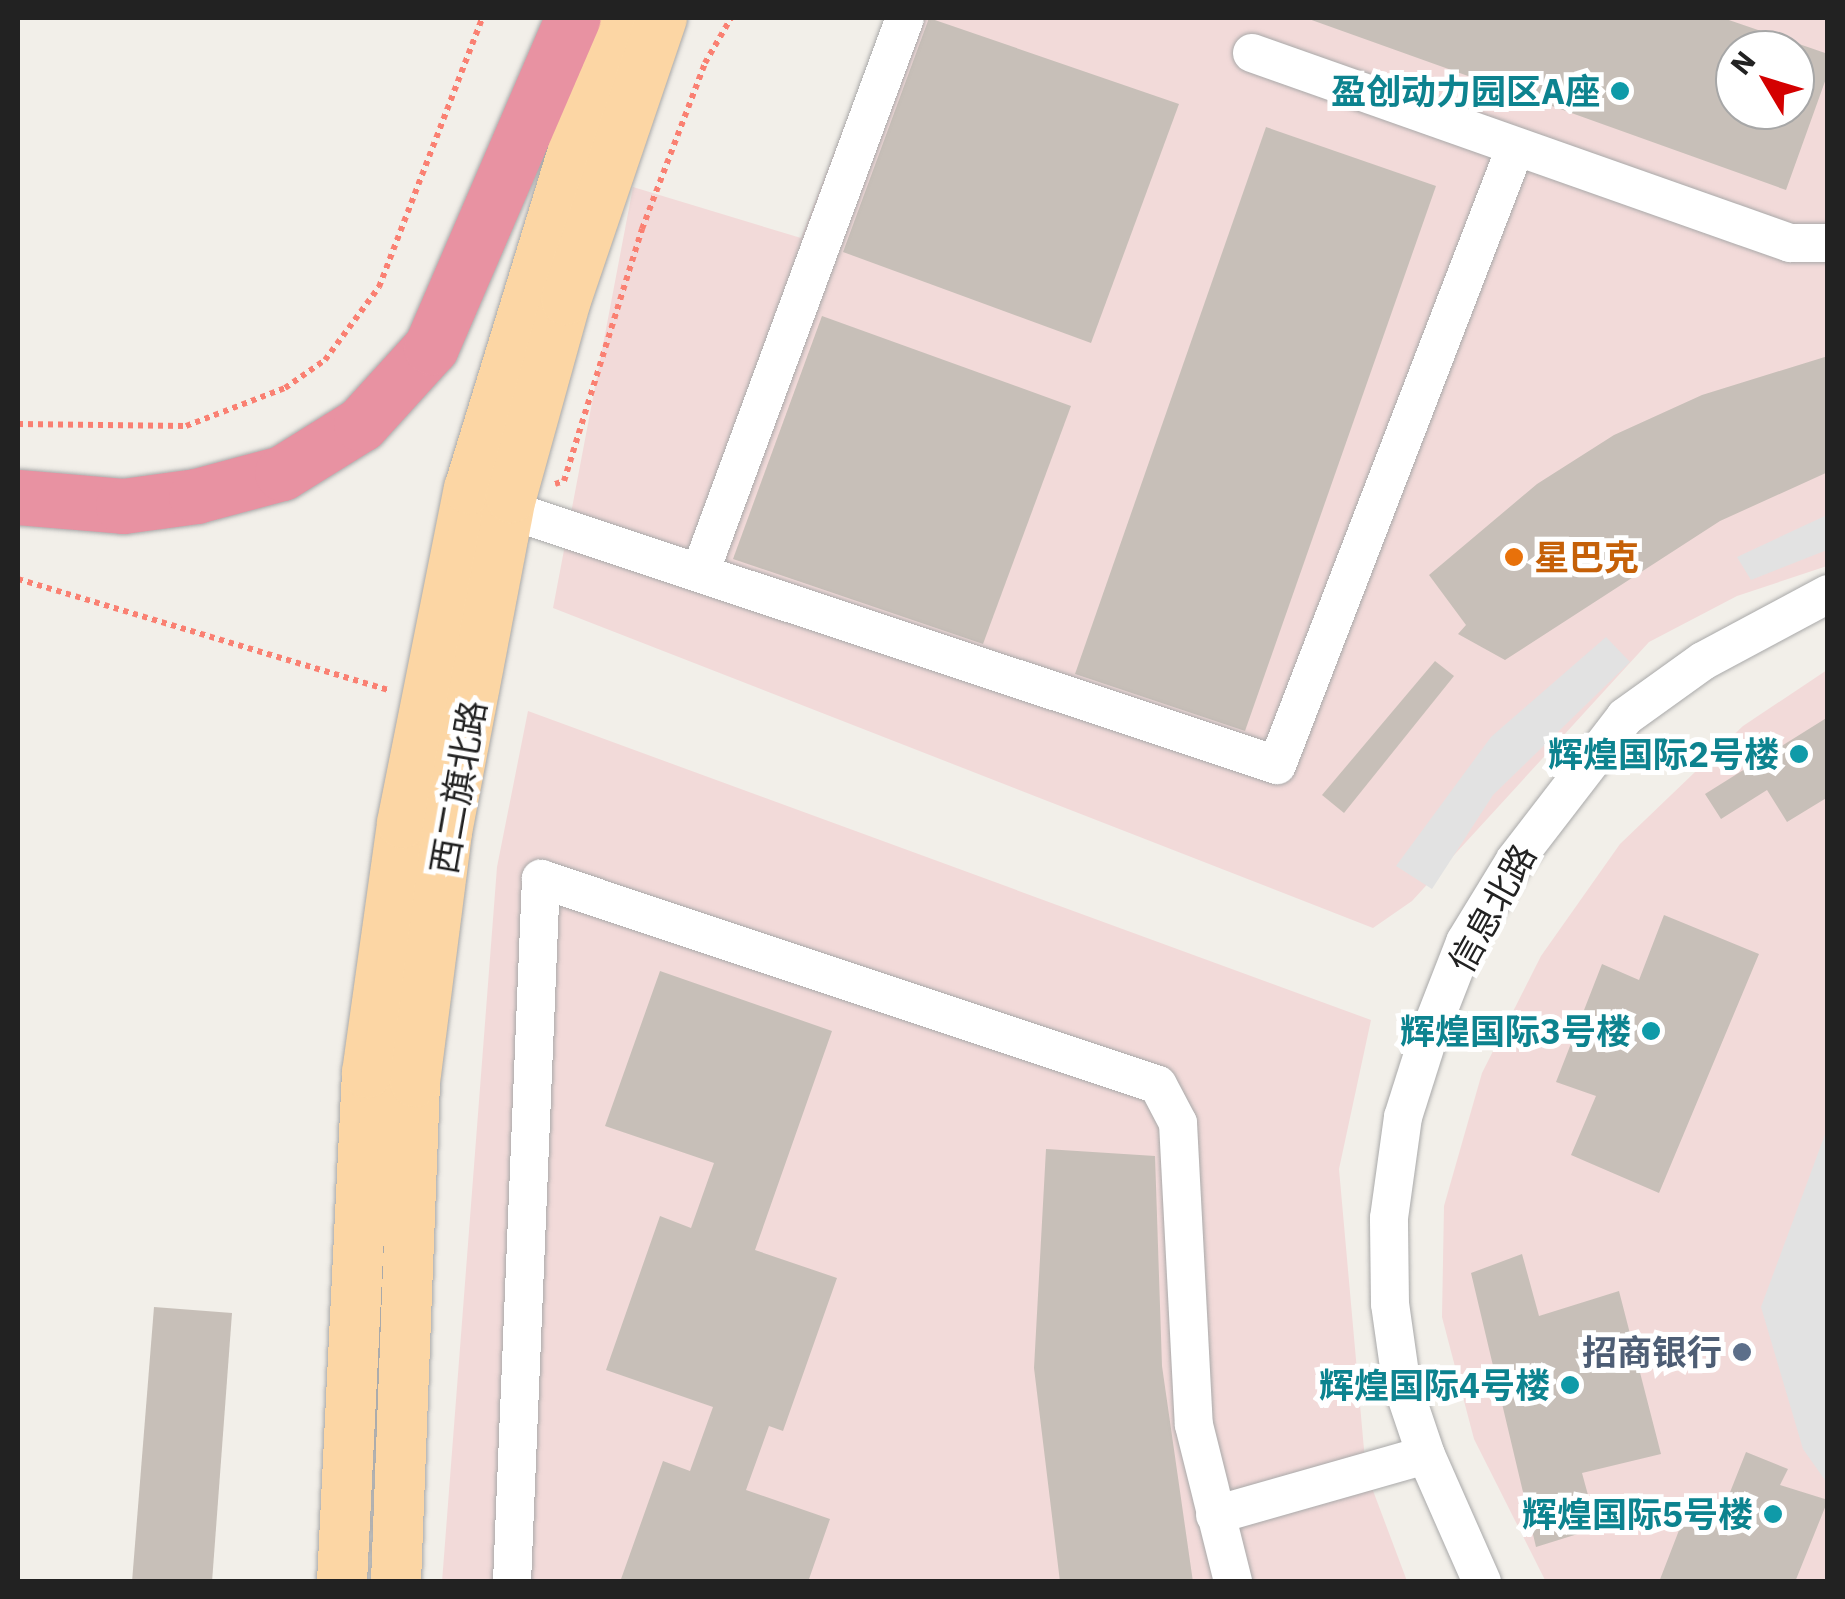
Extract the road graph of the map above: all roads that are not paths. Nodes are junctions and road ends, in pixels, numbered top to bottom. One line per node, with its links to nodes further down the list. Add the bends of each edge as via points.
1 (573, 18): 8 (highway, via 432,347 362,424 282,473 196,496 123,506)
2 (614, 18): 14 (main road, 西二旗北路, via 469,489 419,738 367,1073)
3 (662, 18): 9 (main road, 西二旗北路, via 566,300)
4 (905, 18): 10 (street)
5 (1252, 52): 6 (street, via 1498,135)
6 (1514, 152): 7 (street, via 1790,243); 10 (street, via 1278,765)
7 (1828, 243)
8 (27, 499)
9 (510, 504): 10 (street); 15 (main road, 西二旗北路, via 447,832 416,1082)
10 (701, 570)
11 (1828, 594): 12 (street, 信息北路, via 1703,661 1625,717 1561,792 1466,942 1403,1117 1389,1218 1402,1381)
12 (1426, 1455): 13 (street); 18 (street, 信息北路)
13 (1215, 1515): 16 (street, via 1194,1425 1183,1322 1178,1122 1158,1085 541,879); 17 (street)
14 (342, 1582)
15 (396, 1582)
16 (512, 1582)
17 (1233, 1582)
18 (1482, 1582)

